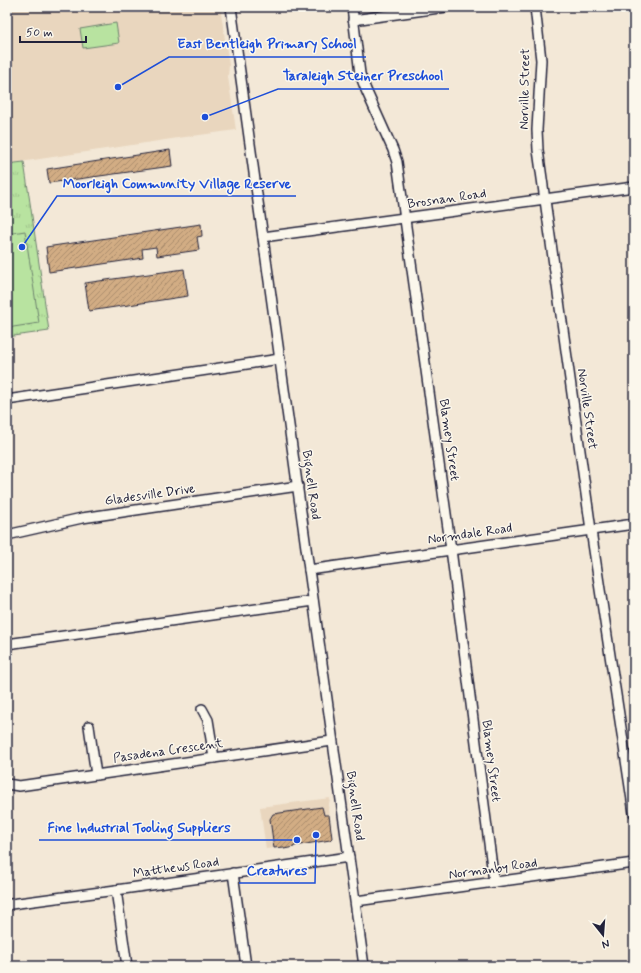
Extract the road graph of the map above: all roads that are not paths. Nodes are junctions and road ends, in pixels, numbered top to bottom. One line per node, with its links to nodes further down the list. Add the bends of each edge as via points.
1 (231, 7): 9 (street, Bignell Road)
2 (352, 7): 5 (street, Blamey Street)
3 (446, 7): 5 (street)
4 (535, 7): 7 (street, Norville Street, via 541,60 537,139)
5 (353, 20): 8 (street, Blamey Street, via 360,74 395,156)
6 (634, 187): 7 (street, Brosnan Road)
7 (545, 199): 8 (street, Brosnan Road); 14 (street, Norville Street)
8 (405, 218): 9 (street, Brosnan Road); 16 (street, Blamey Street)
9 (263, 238): 10 (street, Bignell Road)
10 (280, 359): 11 (street); 12 (street, Bignell Road)
11 (7, 400)
12 (298, 486): 15 (street, Gladesville Drive, via 82,518); 17 (street, Bignell Road)
13 (634, 524): 14 (street, Normdale Road)
14 (591, 530): 16 (street, Normdale Road); 26 (street, Norville Street)
15 (7, 535)
16 (451, 550): 17 (street, Normdale Road); 30 (street, Blamey Street)
17 (309, 570): 18 (street, Bignell Road)
18 (313, 601): 19 (street); 22 (street, Bignell Road)
19 (7, 644)
20 (202, 709): 23 (street, via 208,720)
21 (89, 726): 24 (street)
22 (332, 741): 23 (street, Pasadena Crescent); 27 (street, Bignell Road)
23 (214, 758): 24 (street, Pasadena Crescent)
24 (96, 775): 25 (street, Pasadena Crescent, via 19,786)
25 (7, 784)
26 (634, 813)
27 (349, 857): 29 (street, Matthews Road); 32 (street, Bignell Road)
28 (634, 863): 30 (street, Normanby Road)
29 (234, 874): 31 (street, Matthews Road); 35 (street)
30 (494, 882): 32 (street, Normanby Road)
31 (116, 890): 33 (street, Matthews Road); 34 (street)
32 (356, 901): 36 (street, Bignell Road)
33 (7, 906)
34 (127, 966)
35 (246, 966)
36 (364, 966)

